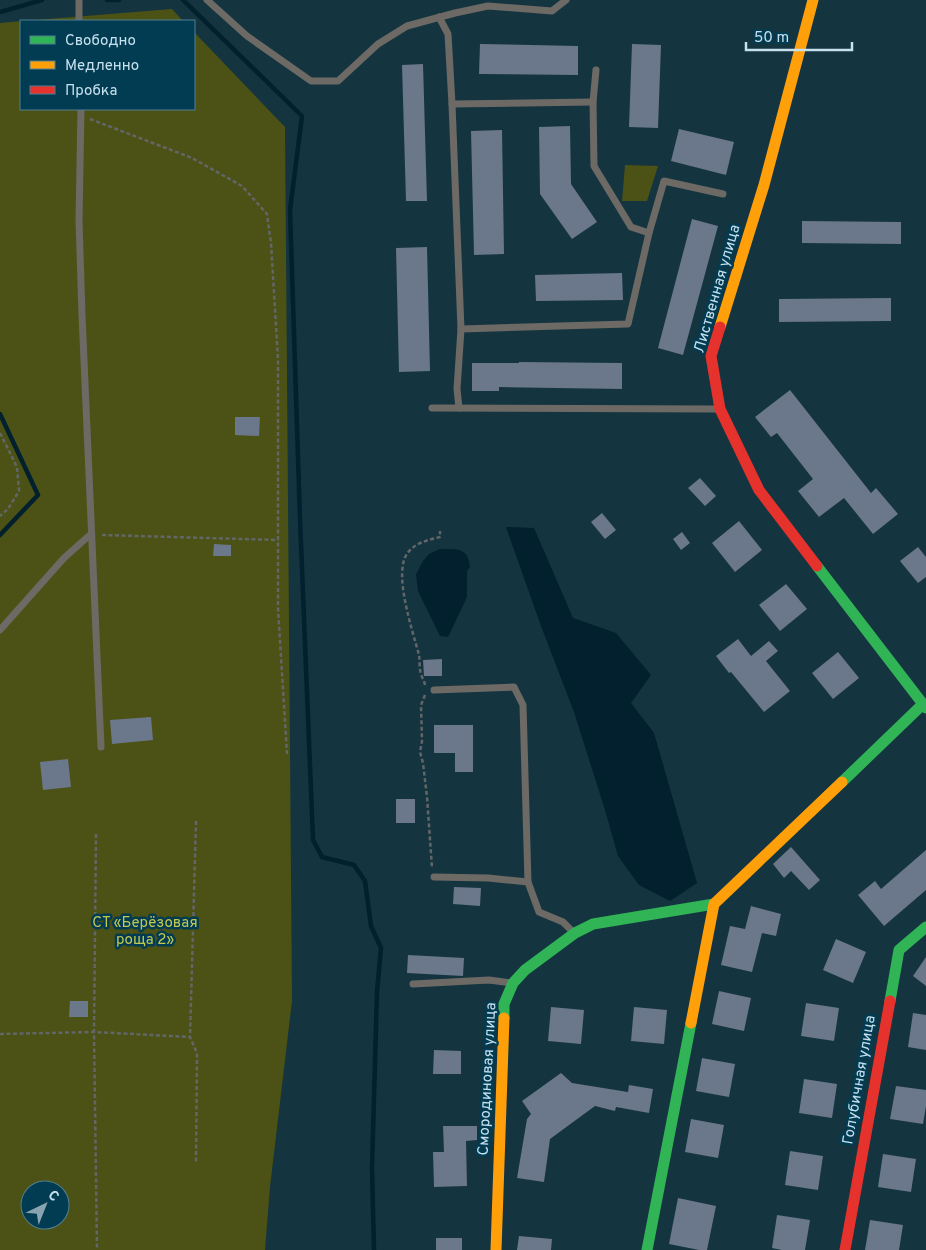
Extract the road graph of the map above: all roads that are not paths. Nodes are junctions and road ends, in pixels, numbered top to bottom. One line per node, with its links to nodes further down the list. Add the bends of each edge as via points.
1 (79, 0): 6 (lane)
2 (207, 0): 5 (lane, via 247,36 311,81 338,81 385,39 407,26)
3 (566, 0): 5 (lane, via 552,11 488,6)
4 (813, 0): 16 (street, Лиственная улица, via 764,185 711,356)
5 (439, 18): 9 (lane, via 448,34)
6 (80, 20)
7 (596, 70): 8 (lane)
8 (593, 102): 9 (lane); 12 (lane, via 594,166 631,227)
9 (452, 104): 13 (lane)
10 (82, 112): 17 (lane, via 79,220)
11 (723, 194): 12 (lane, via 664,181)
12 (649, 232): 13 (lane, via 628,324)
13 (461, 329): 15 (lane, via 457,388)
14 (432, 408): 15 (lane)
15 (459, 408): 16 (lane)
16 (720, 409): 20 (street, Лиственная улица, via 759,490)
17 (91, 534): 18 (lane, via 64,558); 21 (lane)
18 (0, 630)
19 (434, 690): 23 (lane, via 514,687 523,705)
20 (925, 706): 24 (street)
21 (101, 747)
22 (434, 877): 23 (lane)
23 (528, 882): 26 (lane, via 539,912 563,922)
24 (714, 904): 26 (street, Смородиновая улица, via 593,924); 30 (street)
25 (926, 927): 31 (street, Голубичная улица, via 899,950)
26 (575, 933): 27 (street, Смородиновая улица)
27 (512, 983): 28 (lane, via 489,980); 29 (street, Смородиновая улица, via 504,1004)
28 (413, 984)
29 (496, 1250)
30 (647, 1250)
31 (845, 1250)

